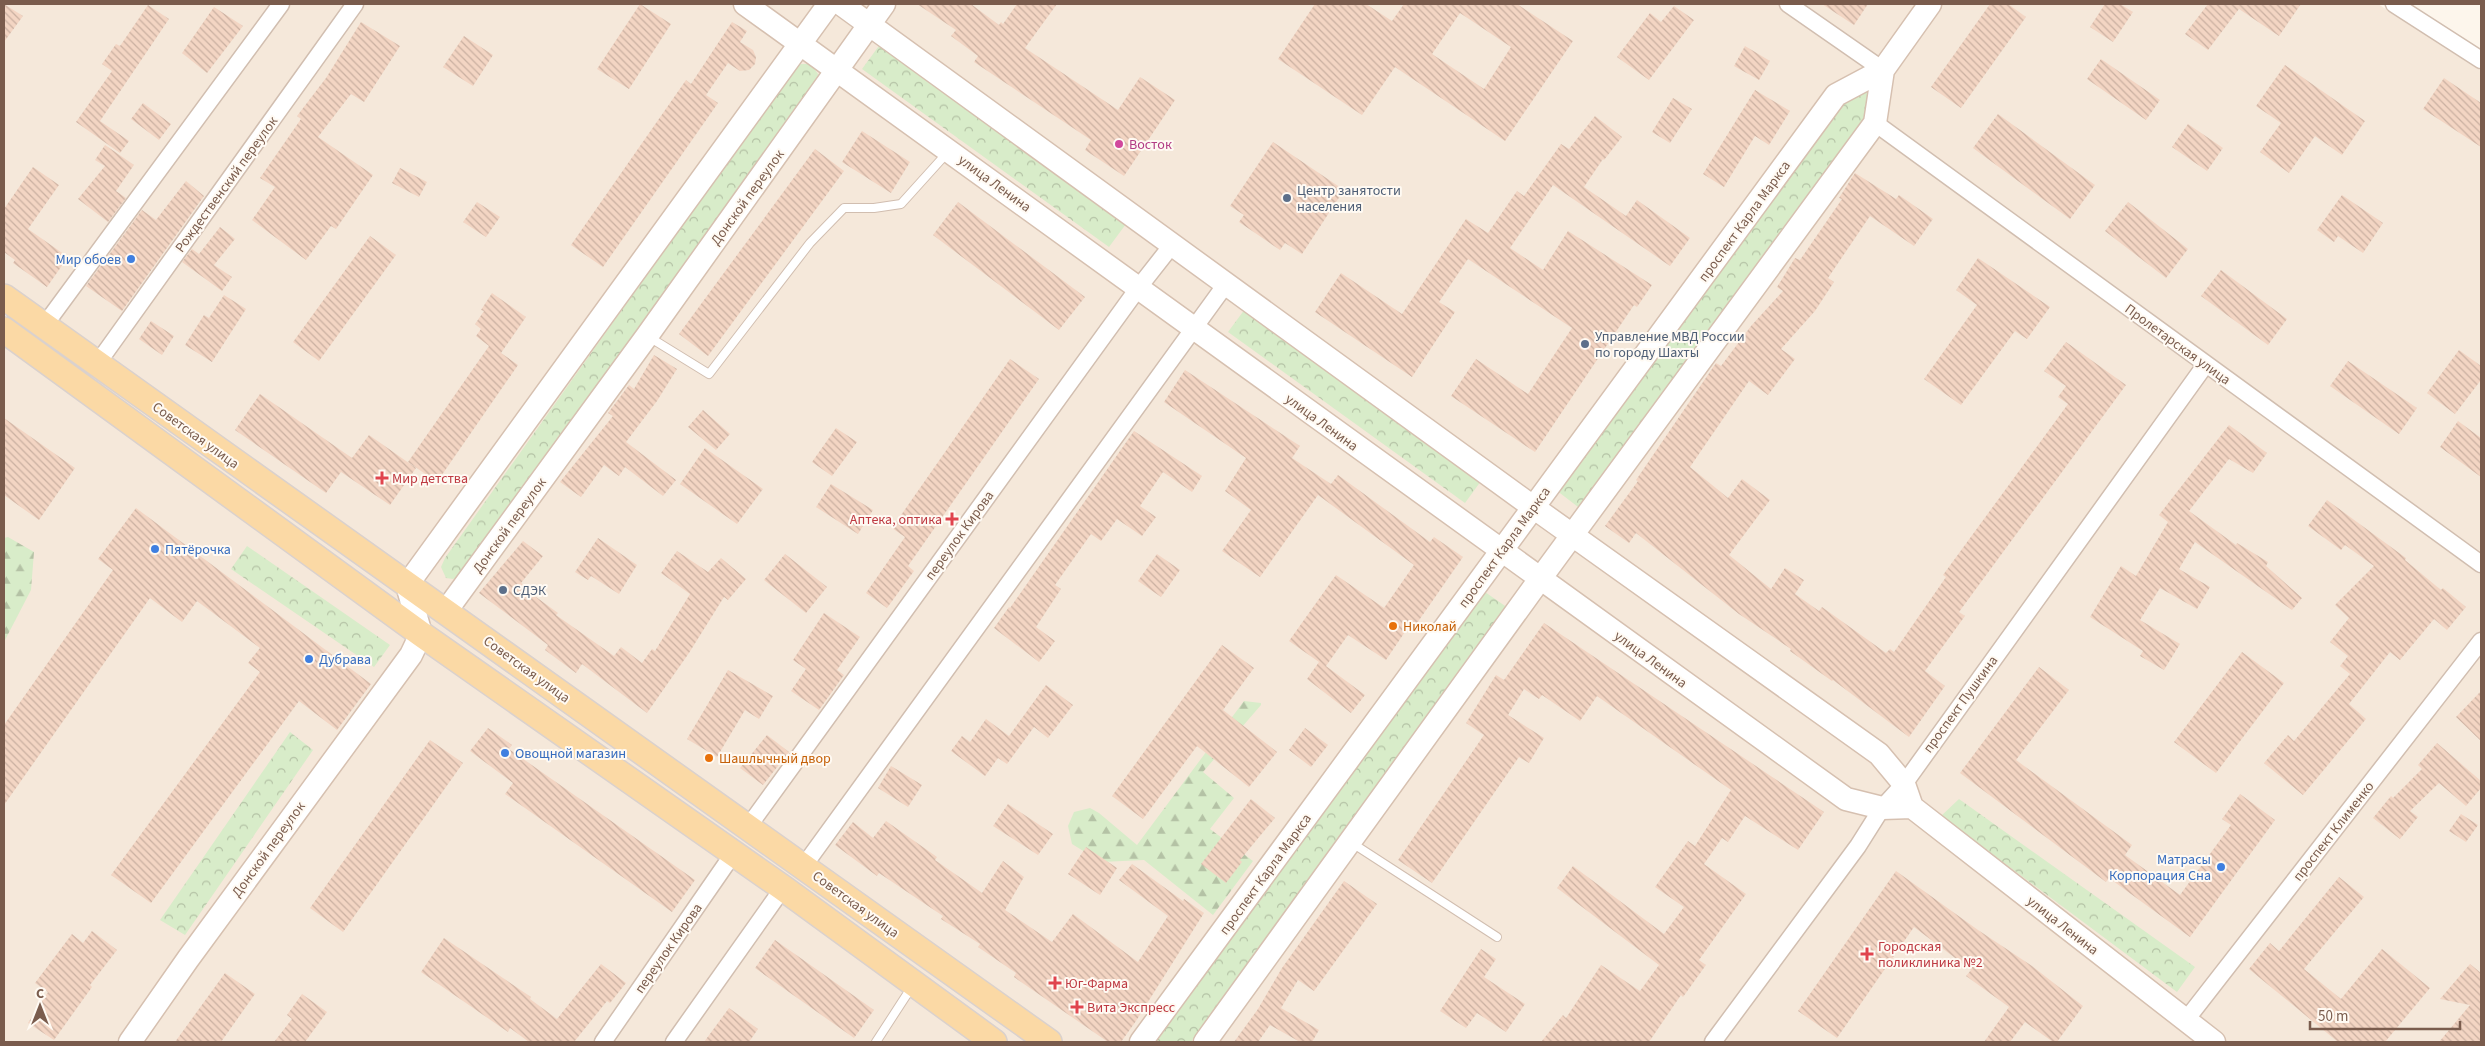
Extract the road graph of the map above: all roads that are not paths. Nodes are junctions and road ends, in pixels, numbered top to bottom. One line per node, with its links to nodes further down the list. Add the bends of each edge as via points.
1 (281, 4): 21 (street)
2 (355, 4): 25 (street, Рождественский переулок)
3 (745, 4): 11 (main road, улица Ленина)
4 (829, 4): 11 (main road)
5 (841, 4): 10 (main road)
6 (884, 4): 10 (main road, Донской переулок)
7 (1788, 4): 14 (street)
8 (1930, 4): 14 (main road, проспект Карла Маркса)
9 (2394, 4): 12 (street)
10 (869, 24): 13 (main road, Донской переулок); 17 (main road)
11 (802, 43): 13 (main road, улица Ленина); 32 (main road)
12 (2481, 60)
13 (839, 70): 16 (main road, улица Ленина); 24 (main road, Донской переулок)
14 (1883, 70): 15 (main road, проспект Карла Маркса); 27 (main road, проспект Карла Маркса, via 1836,96)
15 (1875, 124): 26 (street, Пролетарская улица); 28 (main road, проспект Карла Маркса)
16 (949, 150): 19 (main road, улица Ленина); 24 (lane, via 900,204 844,208 810,243 709,374)
17 (1172, 245): 18 (main road); 19 (street, переулок Кирова)
18 (1226, 284): 22 (street); 27 (main road)
19 (1139, 287): 22 (main road, улица Ленина); 39 (street, переулок Кирова)
20 (4, 297): 21 (main road, Советская улица)
21 (44, 326): 25 (main road, Советская улица)
22 (1195, 329): 29 (main road, улица Ленина); 42 (street)
23 (4, 330): 34 (main road, Советская улица)
24 (647, 336): 33 (main road, Донской переулок)
25 (97, 364): 32 (main road, Советская улица)
26 (2206, 364): 30 (street, Пролетарская улица); 36 (street, проспект Пушкина)
27 (1533, 507): 28 (main road); 29 (main road, проспект Карла Маркса)
28 (1573, 535): 31 (main road, проспект Карла Маркса); 36 (main road, via 1879,754)
29 (1502, 551): 31 (main road, улица Ленина); 53 (main road, проспект Карла Маркса)
30 (2481, 564)
31 (1540, 579): 38 (main road, улица Ленина, via 1846,799); 40 (main road, проспект Карла Маркса)
32 (407, 585): 33 (main road, Советская улица); 34 (main road)
33 (446, 611): 34 (main road, Донской переулок); 39 (main road, Советская улица)
34 (421, 634): 41 (main road, Советская улица); 47 (main road, Донской переулок, via 411,655)
35 (2481, 641): 46 (street, проспект Клименко)
36 (1904, 784): 37 (main road); 38 (street, проспект Пушкина)
37 (1912, 807): 38 (main road, улица Ленина); 46 (main road, улица Ленина)
38 (1882, 808): 55 (street, проспект Пушкина, via 1858,846)
39 (748, 827): 42 (main road, Советская улица)
40 (1351, 842): 44 (lane); 54 (main road, проспект Карла Маркса)
41 (734, 854): 43 (main road, Советская улица); 48 (street, переулок Кирова)
42 (804, 866): 52 (main road, Советская улица)
43 (782, 888): 45 (main road, Советская улица); 49 (street)
44 (1497, 937)
45 (914, 984): 50 (lane); 51 (main road, Советская улица)
46 (2186, 1020): 56 (main road, улица Ленина)
47 (130, 1042)
48 (603, 1042)
49 (674, 1042)
50 (876, 1042)
51 (994, 1042)
52 (1049, 1042)
53 (1141, 1042)
54 (1205, 1042)
55 (1713, 1042)
56 (2214, 1042)

